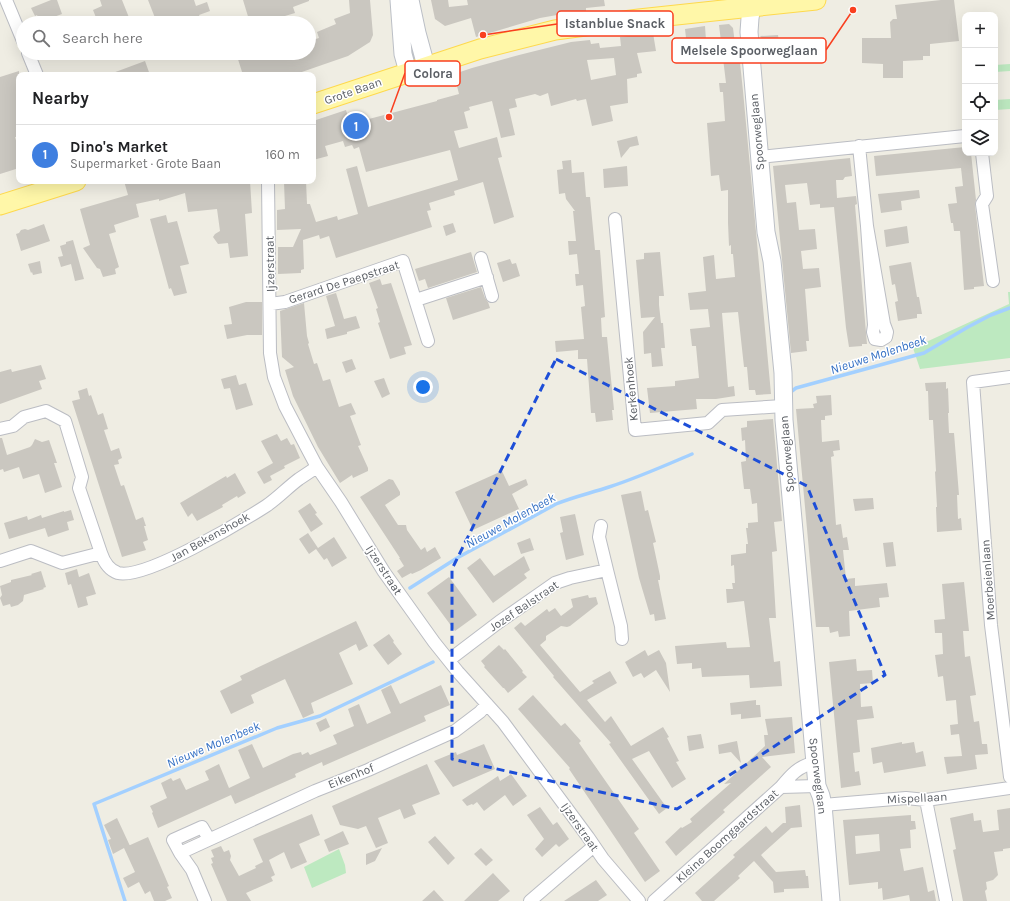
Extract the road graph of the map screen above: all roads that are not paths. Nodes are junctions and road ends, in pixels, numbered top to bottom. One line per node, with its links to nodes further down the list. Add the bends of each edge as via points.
1 (6, 0): 6 (street)
2 (399, 0): 10 (street, via 403,54)
3 (410, 0): 8 (street)
4 (816, 0): 5 (main road, Grote Baan)
5 (753, 4): 8 (main road, Grote Baan, via 555,30); 15 (street, Spoorweglaan, via 749,32)
6 (16, 24)
7 (31, 60): 9 (street)
8 (426, 66): 10 (main road, Grote Baan)
9 (35, 72)
10 (408, 72): 11 (main road, Grote Baan)
11 (316, 103)
12 (962, 136): 13 (street)
13 (859, 146): 15 (street); 20 (street)
14 (982, 156): 23 (street, via 986,196 982,204)
15 (759, 157): 29 (street, Spoorweglaan, via 766,232 772,261)
16 (66, 184): 18 (main road)
17 (268, 184): 26 (street, Ijzerstraat)
18 (0, 205)
19 (615, 219): 29 (street, Kerkenhoek, via 635,430 708,423 722,410)
20 (867, 226): 20 (street, via 887,332 886,337 881,340 875,339 873,332)
21 (481, 258): 22 (street)
22 (487, 277): 24 (street); 25 (street)
23 (993, 281)
24 (492, 296)
25 (416, 300): 26 (street, Gerard De Paepstraat, via 403,261 285,302); 27 (street, Gerard De Paepstraat)
26 (270, 304): 31 (street, Ijzerstraat, via 270,353 274,377 285,406)
27 (428, 341)
28 (1010, 377): 40 (street, Moerbeienlaan, via 973,382 991,625)
29 (783, 406): 39 (street, Spoorweglaan)
30 (0, 429): 33 (street, Jan Bekenshoek, via 13,426 24,417 46,411 65,421 82,477 79,488)
31 (317, 467): 33 (street, Jan Bekenshoek, via 267,505 236,524 176,557 140,572 116,572 104,562); 37 (street, Ijzerstraat, via 384,572)
32 (601, 526): 35 (street, via 599,537)
33 (101, 553): 34 (street, via 62,563 31,551)
34 (0, 561)
35 (606, 570): 36 (street, via 622,626); 37 (street, Jozef Balstraat, via 555,583)
36 (622, 639)
37 (449, 660): 38 (street, Ijzerstraat)
38 (487, 704): 46 (street, Ijzerstraat); 47 (street, Eikenhof, via 455,731 180,853 192,870)
39 (815, 763): 41 (street, Spoorweglaan); 42 (street, Kleine Boomgaardstraat, via 800,768)
40 (1010, 777)
41 (817, 786): 42 (street, Kleine Boomgaardstraat); 45 (street, Spoorweglaan)
42 (781, 787): 50 (street, Kleine Boomgaardstraat)
43 (1010, 788): 44 (street, Mispellaan)
44 (926, 800): 45 (street, Mispellaan, via 906,798); 52 (street)
45 (823, 805): 51 (street, Spoorweglaan)
46 (594, 846): 48 (street); 49 (street, Ijzerstraat, via 602,859)
47 (205, 901)
48 (530, 901)
49 (639, 901)
50 (654, 901)
51 (831, 901)
52 (946, 901)

